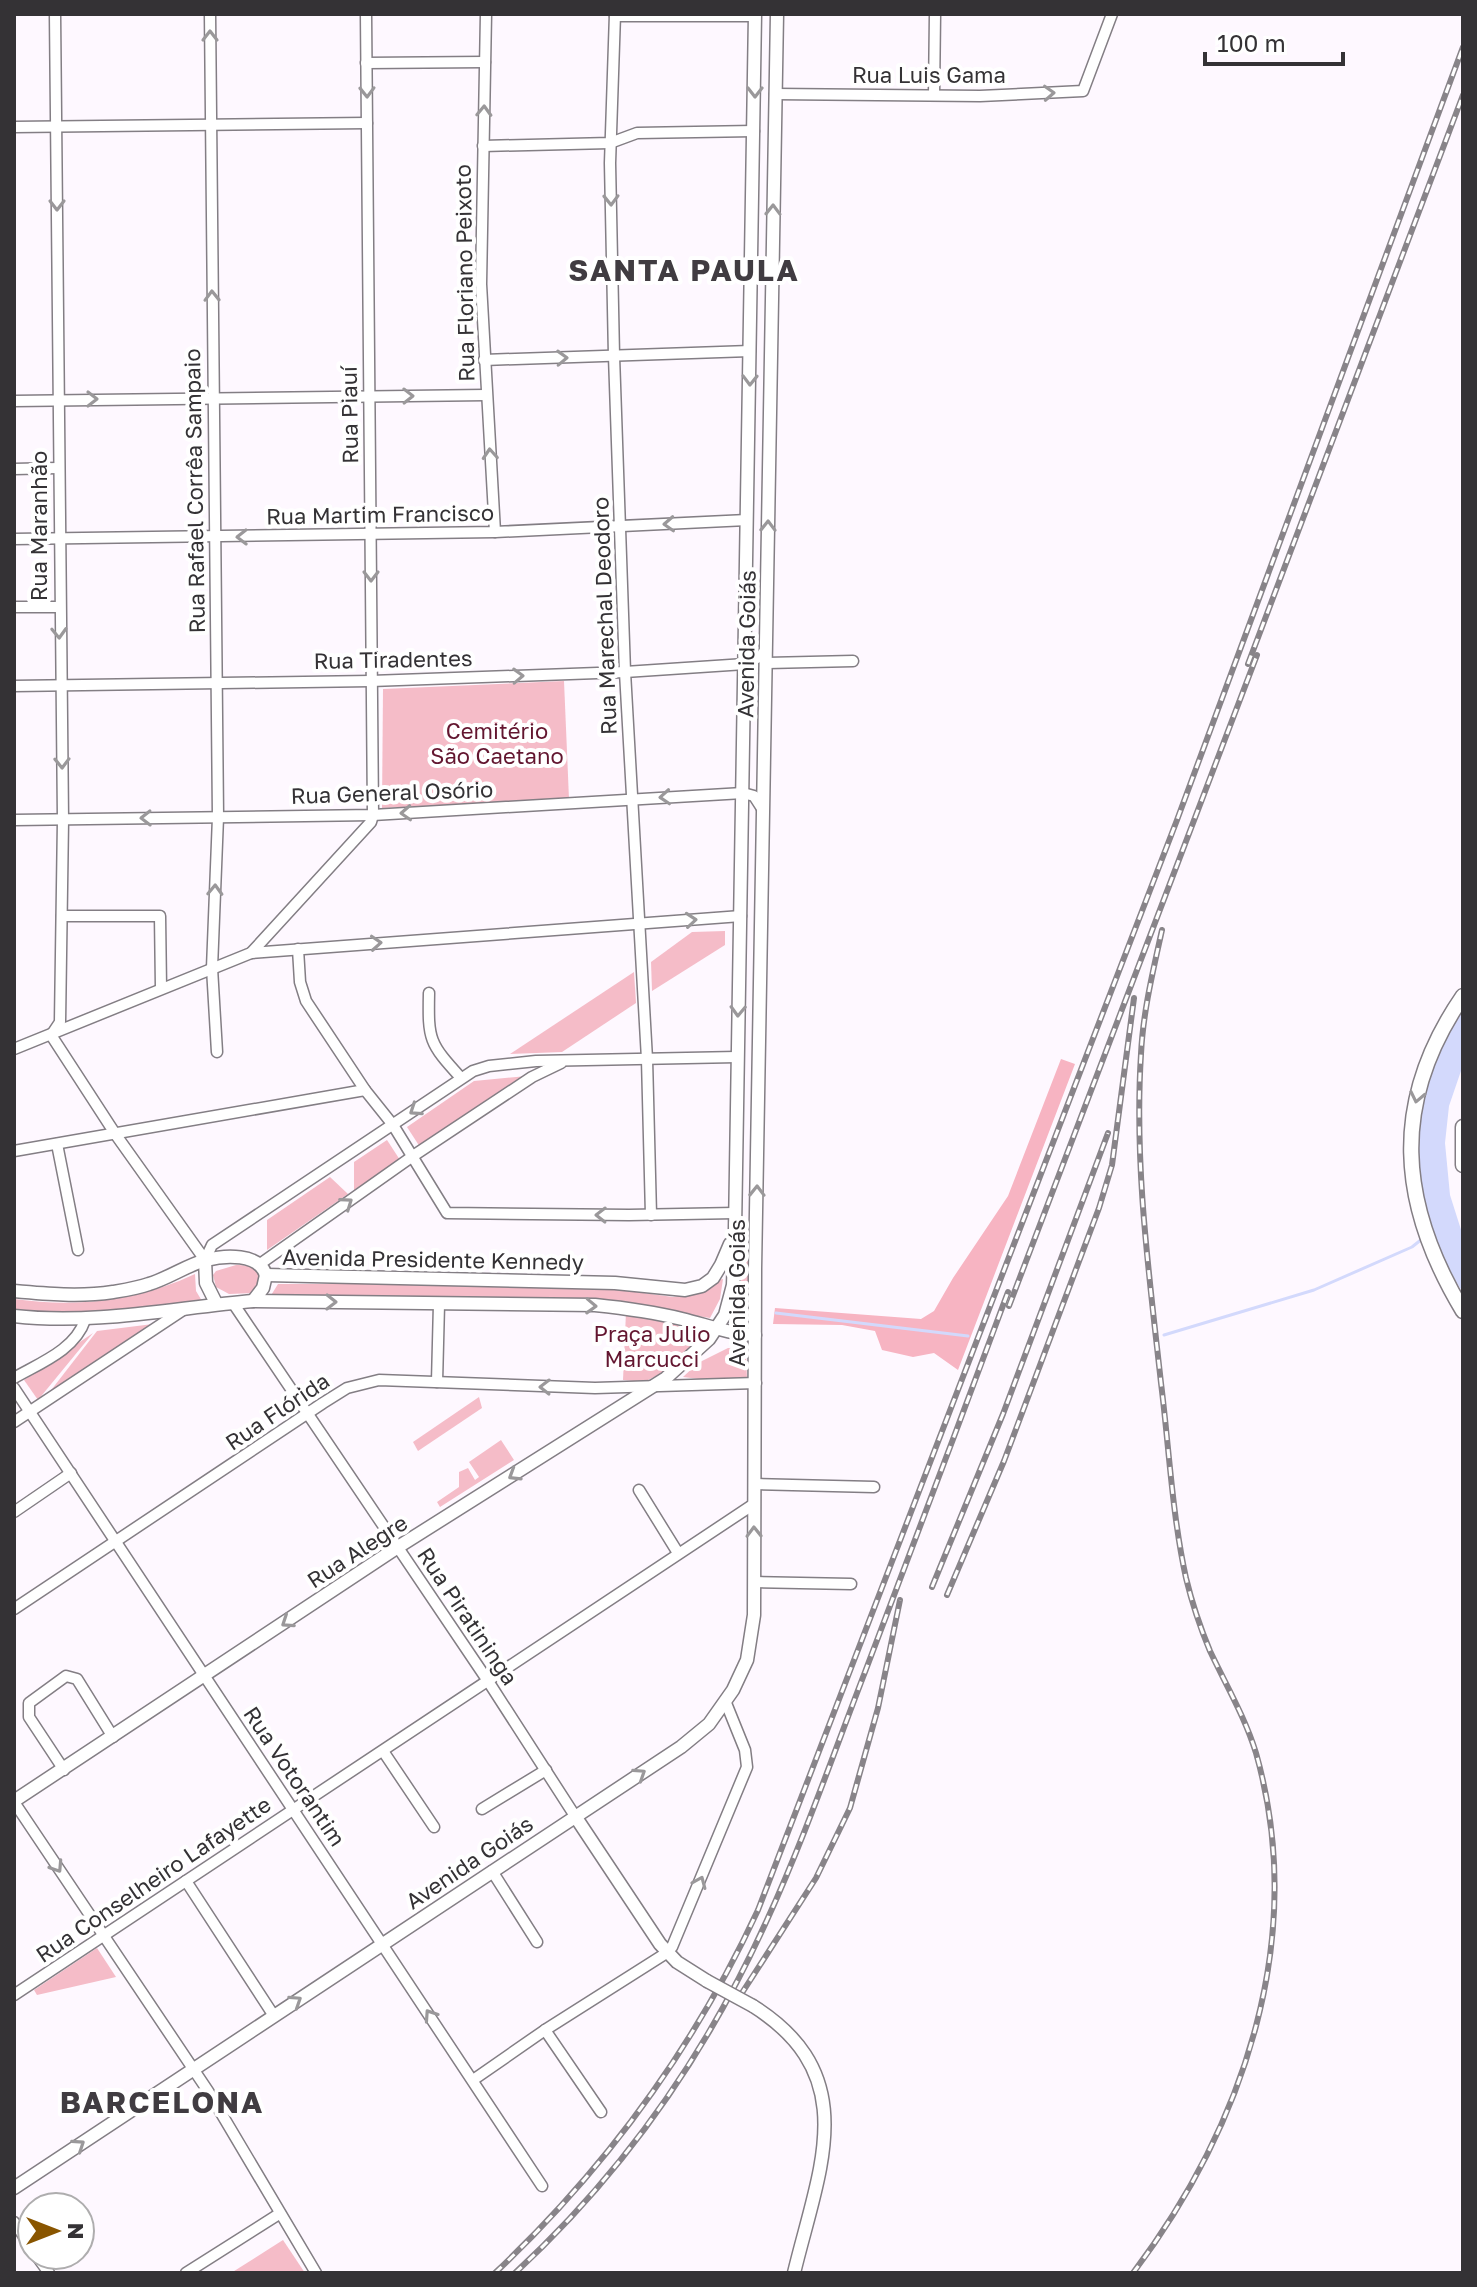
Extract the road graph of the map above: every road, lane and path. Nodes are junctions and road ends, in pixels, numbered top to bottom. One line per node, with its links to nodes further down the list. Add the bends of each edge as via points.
1 (55, 14): 17 (street, Rua Maranhão)
2 (210, 14): 15 (street, Rua Rafael Corrêa Sampaio, one-way to 2)
3 (366, 14): 11 (street, Rua Piauí)
4 (486, 14): 10 (street, Rua Floriano Peixoto)
5 (777, 14): 12 (main road, Avenida Goiás)
6 (935, 14): 13 (street)
7 (1112, 14): 13 (street, Rua Luis Gama, one-way to 7, via 1083,91)
8 (615, 15): 9 (street); 19 (street, Rua Marechal Deodoro)
9 (755, 15): 18 (main road, Avenida Goiás, one-way to 18)
10 (485, 62): 11 (street); 20 (street, Rua Floriano Peixoto, one-way to 10)
11 (366, 63): 14 (street, Rua Piauí, one-way to 14)
12 (775, 94): 13 (street, Rua Luis Gama); 40 (main road, Avenida Goiás, one-way to 12)
13 (934, 95)
14 (367, 123): 15 (street); 25 (street, Rua Piauí)
15 (209, 125): 17 (street); 27 (street, Rua Rafael Corrêa Sampaio, one-way to 15)
16 (14, 127): 17 (street)
17 (56, 127): 26 (street, Rua Maranhão, one-way to 26)
18 (754, 131): 19 (street, via 637,133); 21 (main road, Avenida Goiás)
19 (610, 143): 20 (street); 22 (street, Rua Marechal Deodoro, one-way to 22)
20 (483, 146): 23 (street, Rua Floriano Peixoto)
21 (750, 351): 22 (street); 31 (main road, Avenida Goiás, one-way to 31)
22 (614, 356): 23 (street, one-way to 22); 32 (street, Rua Marechal Deodoro)
23 (484, 360): 24 (street, Rua Floriano Peixoto)
24 (486, 395): 25 (street, one-way to 24); 33 (street, Rua Floriano Peixoto, one-way to 24)
25 (369, 397): 27 (street); 34 (street, Rua Piauí)
26 (58, 399): 27 (street, one-way to 27); 28 (street); 29 (street, Rua Maranhão)
27 (213, 399): 35 (street, Rua Rafael Corrêa Sampaio)
28 (14, 401)
29 (58, 468): 30 (street); 37 (street, Rua Maranhão)
30 (14, 469)
31 (747, 520): 32 (street, Rua Martim Francisco, one-way to 32); 43 (main road, Avenida Goiás)
32 (621, 527): 33 (street, Rua Martim Francisco); 44 (street, Rua Marechal Deodoro)
33 (495, 532): 34 (street, Rua Martim Francisco)
34 (371, 535): 35 (street, Rua Martim Francisco, one-way to 35); 45 (street, Rua Piauí, one-way to 45)
35 (215, 537): 37 (street, Rua Martim Francisco); 46 (street, Rua Rafael Corrêa Sampaio)
36 (14, 539): 37 (street, Rua Martim Francisco)
37 (59, 539): 39 (street, Rua Maranhão)
38 (14, 607): 39 (street)
39 (59, 607): 47 (street, Rua Maranhão, one-way to 47)
40 (767, 647): 42 (main road, Avenida Goiás); 43 (street)
41 (853, 661): 42 (street)
42 (767, 663): 51 (main road, Avenida Goiás)
43 (745, 664): 44 (street, Rua Tiradentes); 49 (main road, Avenida Goiás)
44 (625, 672): 45 (street, Rua Tiradentes, one-way to 44); 50 (street, Rua Marechal Deodoro)
45 (371, 681): 46 (street, Rua Tiradentes); 52 (street, Rua Piauí)
46 (216, 682): 47 (street, Rua Tiradentes); 53 (street, Rua Rafael Corrêa Sampaio)
47 (61, 685): 48 (street, Rua Tiradentes); 55 (street, Rua Maranhão, one-way to 55)
48 (14, 686)
49 (743, 793): 50 (street, Rua General Osório, one-way to 50); 51 (street, via 754,796); 57 (main road, Avenida Goiás)
50 (631, 800): 52 (street, Rua General Osório, one-way to 52); 58 (street, Rua Marechal Deodoro)
51 (763, 811): 88 (main road, Avenida Goiás, one-way to 51)
52 (373, 815): 53 (street, Rua General Osório); 60 (street, via 366,829)
53 (218, 817): 55 (street, Rua General Osório, one-way to 55); 61 (street, Rua Rafael Corrêa Sampaio, one-way to 53)
54 (14, 820): 55 (street, Rua General Osório)
55 (63, 820): 56 (street, Rua Maranhão)
56 (62, 916): 62 (street, via 160,916); 65 (street, Rua Maranhão, via 60,1022)
57 (741, 916): 58 (street, one-way to 57); 68 (main road, Avenida Goiás, one-way to 68)
58 (639, 924): 59 (street, one-way to 58); 69 (street, Rua Marechal Deodoro)
59 (298, 949): 60 (street); 74 (street, via 306,1001)
60 (251, 953): 61 (street)
61 (212, 968): 62 (street); 67 (street, Rua Rafael Corrêa Sampaio)
62 (161, 988): 65 (street)
63 (429, 993): 73 (street, via 431,1040)
64 (1463, 996): 95 (highway, one-way to 95, via 1426,1063 1410,1149 1421,1224)
65 (51, 1035): 66 (street); 77 (street)
66 (14, 1049)
67 (217, 1052)
68 (737, 1057): 69 (street); 82 (main road, Avenida Goiás)
69 (647, 1059): 70 (street); 83 (street, Rua Marechal Deodoro)
70 (566, 1060): 71 (street); 72 (street)
71 (520, 1062): 72 (street); 73 (street, via 480,1068)
72 (532, 1077): 80 (street)
73 (461, 1078): 75 (street, one-way to 75)
74 (365, 1090): 75 (street); 77 (street)
75 (393, 1125): 80 (street); 86 (street, via 212,1245)
76 (1463, 1127): 81 (highway)
77 (116, 1135): 78 (street); 86 (street)
78 (57, 1144): 79 (street); 85 (street)
79 (14, 1151)
80 (413, 1156): 83 (street, one-way to 80, via 447,1213); 87 (street, one-way to 80)
81 (1463, 1165)
82 (735, 1213): 83 (street); 84 (main road, Avenida Goiás); 88 (main road, via 750,1218)
83 (651, 1215)
84 (735, 1230): 87 (main road, Avenida Presidente Kennedy, via 713,1278 685,1290); 98 (main road, Avenida Goiás, via 732,1295)
85 (78, 1250)
86 (205, 1260): 87 (main road, Avenida Presidente Kennedy, via 247,1259); 89 (main road, Avenida Presidente Kennedy, via 151,1284 109,1293); 91 (main road, via 206,1283)
87 (263, 1269): 90 (main road, via 263,1288)
88 (755, 1269): 99 (main road, Avenida Goiás)
89 (14, 1291)
90 (253, 1301): 92 (main road, Avenida Presidente Kennedy); 93 (main road, Avenida Presidente Kennedy, one-way to 93)
91 (216, 1303): 92 (main road, Avenida Presidente Kennedy); 94 (main road, Avenida Presidente Kennedy)
92 (233, 1303): 106 (street, Rua Piratininga)
93 (439, 1304): 98 (main road, Avenida Presidente Kennedy, one-way to 98, via 614,1307); 101 (street)
94 (188, 1307): 97 (main road, Avenida Presidente Kennedy); 105 (street)
95 (1463, 1311)
96 (14, 1316): 97 (main road, Avenida Presidente Kennedy)
97 (85, 1320): 100 (street, via 69,1345)
98 (716, 1330): 99 (main road, Avenida Presidente Kennedy); 104 (main road, Rua Alegre)
99 (755, 1335): 102 (main road, Avenida Goiás)
100 (14, 1378)
101 (437, 1382): 104 (street, Rua Flórida, one-way to 101); 106 (street, Rua Flórida, via 362,1382)
102 (756, 1383): 104 (street, Rua Flórida); 109 (main road, Avenida Goiás)
103 (14, 1388): 105 (street, Rua Votorantim)
104 (651, 1388): 115 (main road, Rua Alegre, one-way to 115)
105 (30, 1411): 107 (street); 108 (street, Rua Votorantim)
106 (308, 1414): 114 (street, Rua Flórida); 115 (street, Rua Piratininga)
107 (14, 1422)
108 (71, 1473): 113 (street); 114 (street, Rua Votorantim)
109 (754, 1484): 110 (street); 112 (main road, Avenida Goiás)
110 (874, 1487)
111 (639, 1490): 116 (street)
112 (754, 1504): 116 (street, Rua Conselheiro Lafayette); 117 (main road, Avenida Goiás, one-way to 112)
113 (14, 1512)
114 (117, 1542): 119 (street, Rua Flórida); 120 (street, Rua Votorantim)
115 (398, 1547): 120 (main road, Rua Alegre, one-way to 120); 121 (street, Rua Piratininga)
116 (678, 1553): 121 (street, Rua Conselheiro Lafayette)
117 (755, 1582): 118 (street); 122 (main road, Avenida Goiás, via 752,1640)
118 (851, 1584)
119 (14, 1609)
120 (205, 1677): 123 (main road, Rua Alegre); 128 (street, Rua Votorantim)
121 (488, 1681): 124 (street, Rua Conselheiro Lafayette); 126 (street, Rua Piratininga)
122 (726, 1703): 130 (main road, Avenida Goiás, one-way to 122, via 689,1742); 137 (street, one-way to 122, via 747,1767)
123 (113, 1737): 125 (main road, Rua Alegre); 125 (street, via 77,1679 66,1676 27,1708)
124 (383, 1751): 128 (street, Rua Conselheiro Lafayette); 131 (street)
125 (64, 1770): 127 (main road, Rua Alegre)
126 (546, 1770): 129 (street); 130 (street, Rua Piratininga)
127 (14, 1802): 134 (street, one-way to 134)
128 (295, 1808): 133 (street, Rua Conselheiro Lafayette); 136 (street, Rua Votorantim)
129 (482, 1809)
130 (575, 1816): 132 (main road, Avenida Goiás); 137 (main road, Rua Piratininga)
131 (434, 1827)
132 (492, 1871): 135 (street); 136 (main road, Avenida Goiás)
133 (186, 1881): 134 (street, Rua Conselheiro Lafayette); 139 (street)
134 (103, 1936): 138 (street, Rua Conselheiro Lafayette); 141 (street)
135 (537, 1942)
136 (381, 1944): 139 (main road, Avenida Goiás, one-way to 136); 142 (street, Rua Votorantim, one-way to 136)
137 (668, 1952): 140 (street); 149 (main road, Rua Piratininga, bridge, via 774,2019 802,2047 819,2080 825,2109 823,2153)
138 (14, 1995)
139 (274, 2016): 141 (main road, Avenida Goiás)
140 (545, 2030): 142 (street); 143 (street)
141 (193, 2069): 145 (main road, Avenida Goiás, one-way to 141); 146 (street)
142 (473, 2080): 144 (street, Rua Votorantim)
143 (601, 2112)
144 (542, 2186)
145 (14, 2188)
146 (279, 2214): 147 (street); 148 (street)
147 (186, 2273)
148 (316, 2273)
149 (794, 2273)

